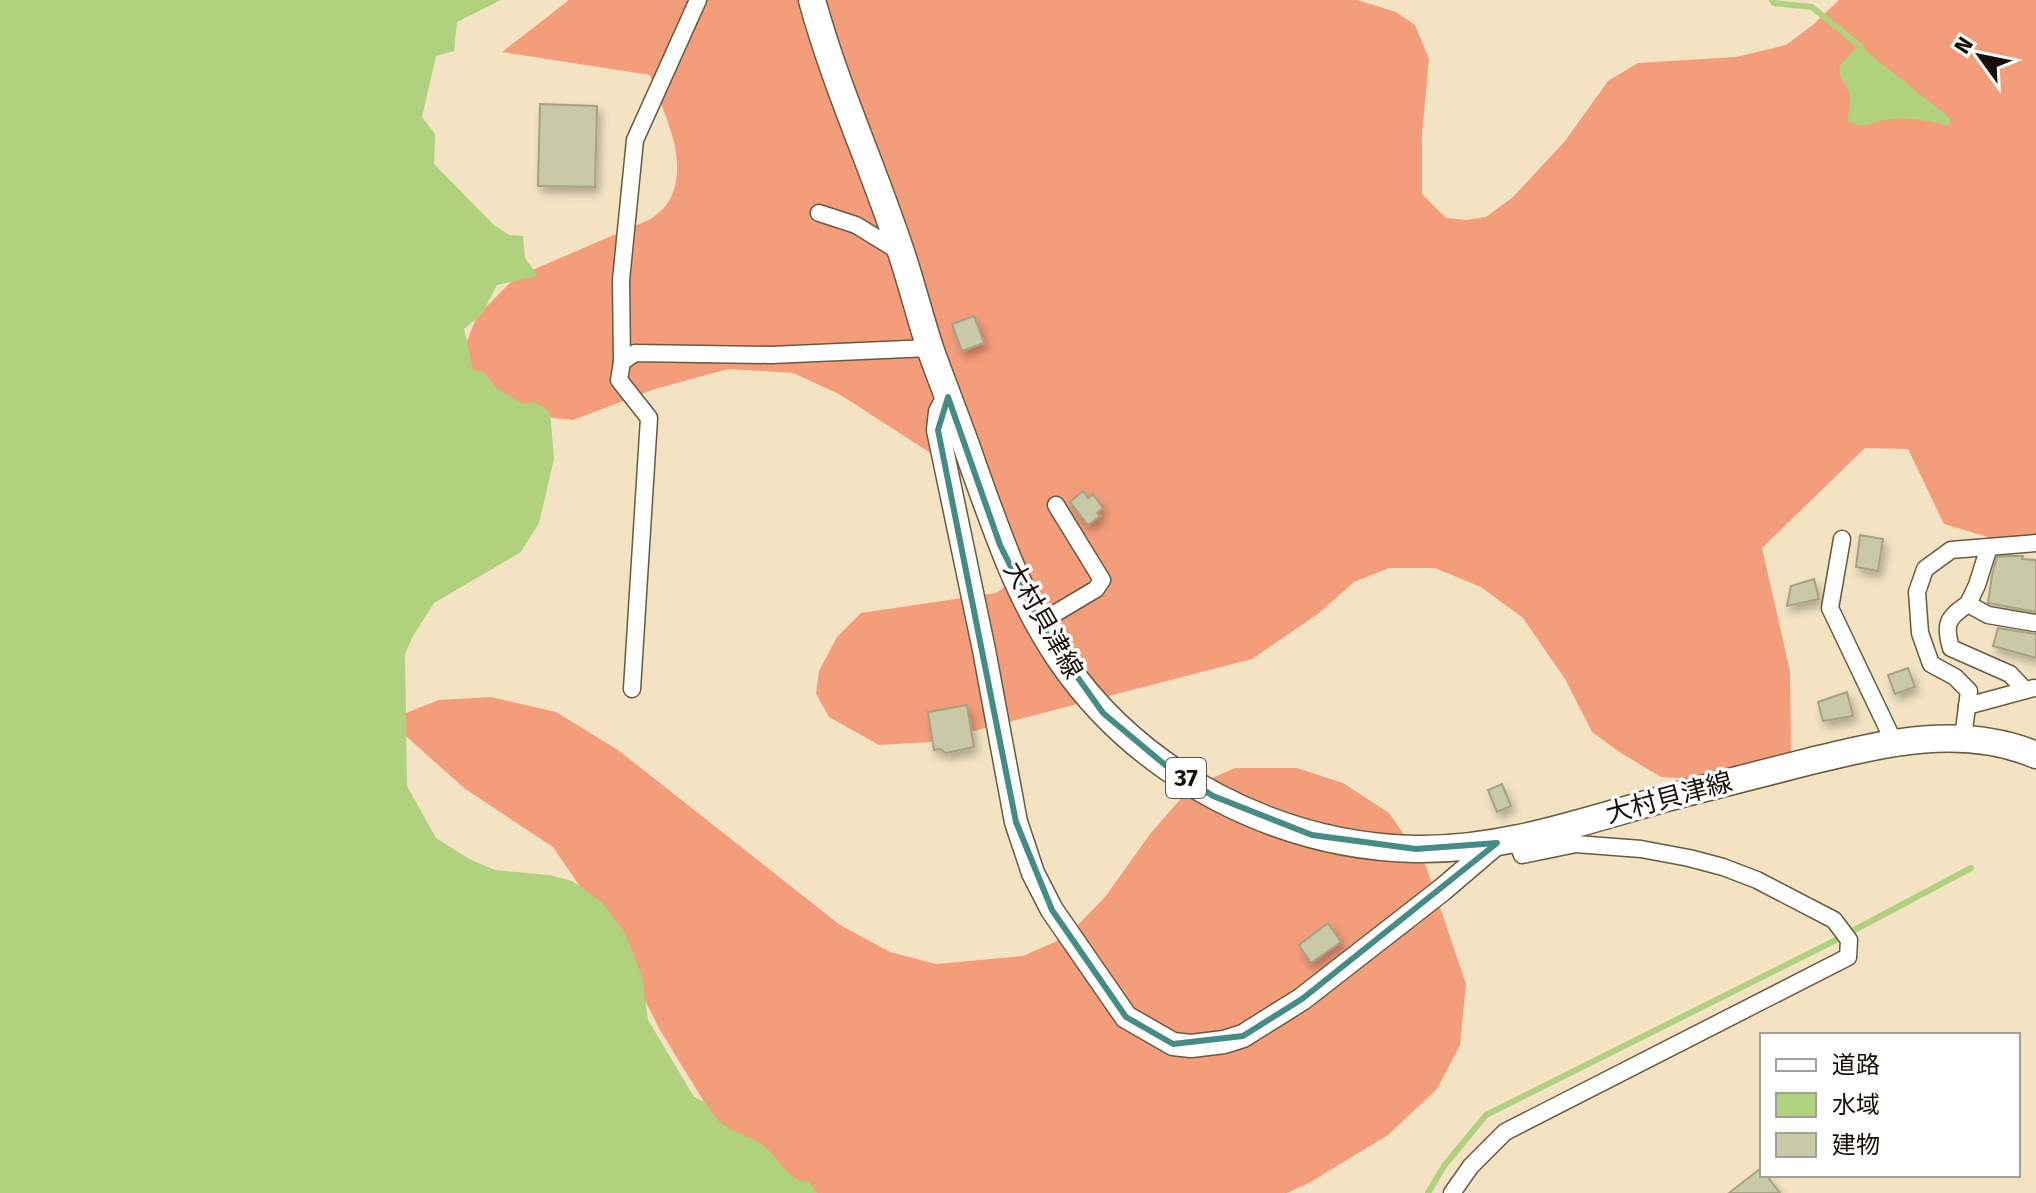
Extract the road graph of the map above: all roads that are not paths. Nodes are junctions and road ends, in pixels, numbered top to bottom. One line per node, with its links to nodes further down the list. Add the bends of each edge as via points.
1 (698, 0): 6 (street, via 635,140 621,280)
2 (812, 0): 4 (main road, 大村貝津線 / 37)
3 (819, 213): 4 (street, via 856,225)
4 (901, 253): 5 (main road, 大村貝津線 / 37)
5 (930, 348): 6 (street, via 771,355 635,353); 7 (main road, 大村貝津線 / 37)
6 (622, 362): 15 (street, via 619,380 649,418)
7 (948, 397): 13 (main road, 大村貝津線 / 37, via 1000,545); 21 (street, via 938,430 1016,822 1052,910 1126,1017 1173,1044 1191,1046 1243,1036 1302,999)
8 (1056, 505): 13 (street, via 1102,580 1096,589)
9 (1842, 539): 19 (street, via 1830,608)
10 (2036, 543): 11 (street)
11 (1989, 547): 12 (street); 17 (street, via 1951,550 1925,569 1917,592 1920,633 1931,664 1969,691)
12 (1968, 604): 14 (street, via 1988,615); 16 (street, via 1952,614 1946,631 1951,648)
13 (1039, 623): 21 (main road, 大村貝津線 / 37, via 1103,713 1213,796 1312,835 1365,845 1416,849)
14 (2035, 623)
15 (632, 689)
16 (2031, 689): 17 (street)
17 (1967, 706): 18 (street)
18 (1963, 738): 19 (main road, 大村貝津線 / 37); 20 (main road, 大村貝津線 / 37)
19 (1894, 742): 21 (main road, 大村貝津線 / 37)
20 (2036, 755)
21 (1506, 841): 22 (street, via 1522,855 1576,844 1641,849 1723,867 1834,920 1849,940 1848,957 1505,1132)
22 (1452, 1193)

